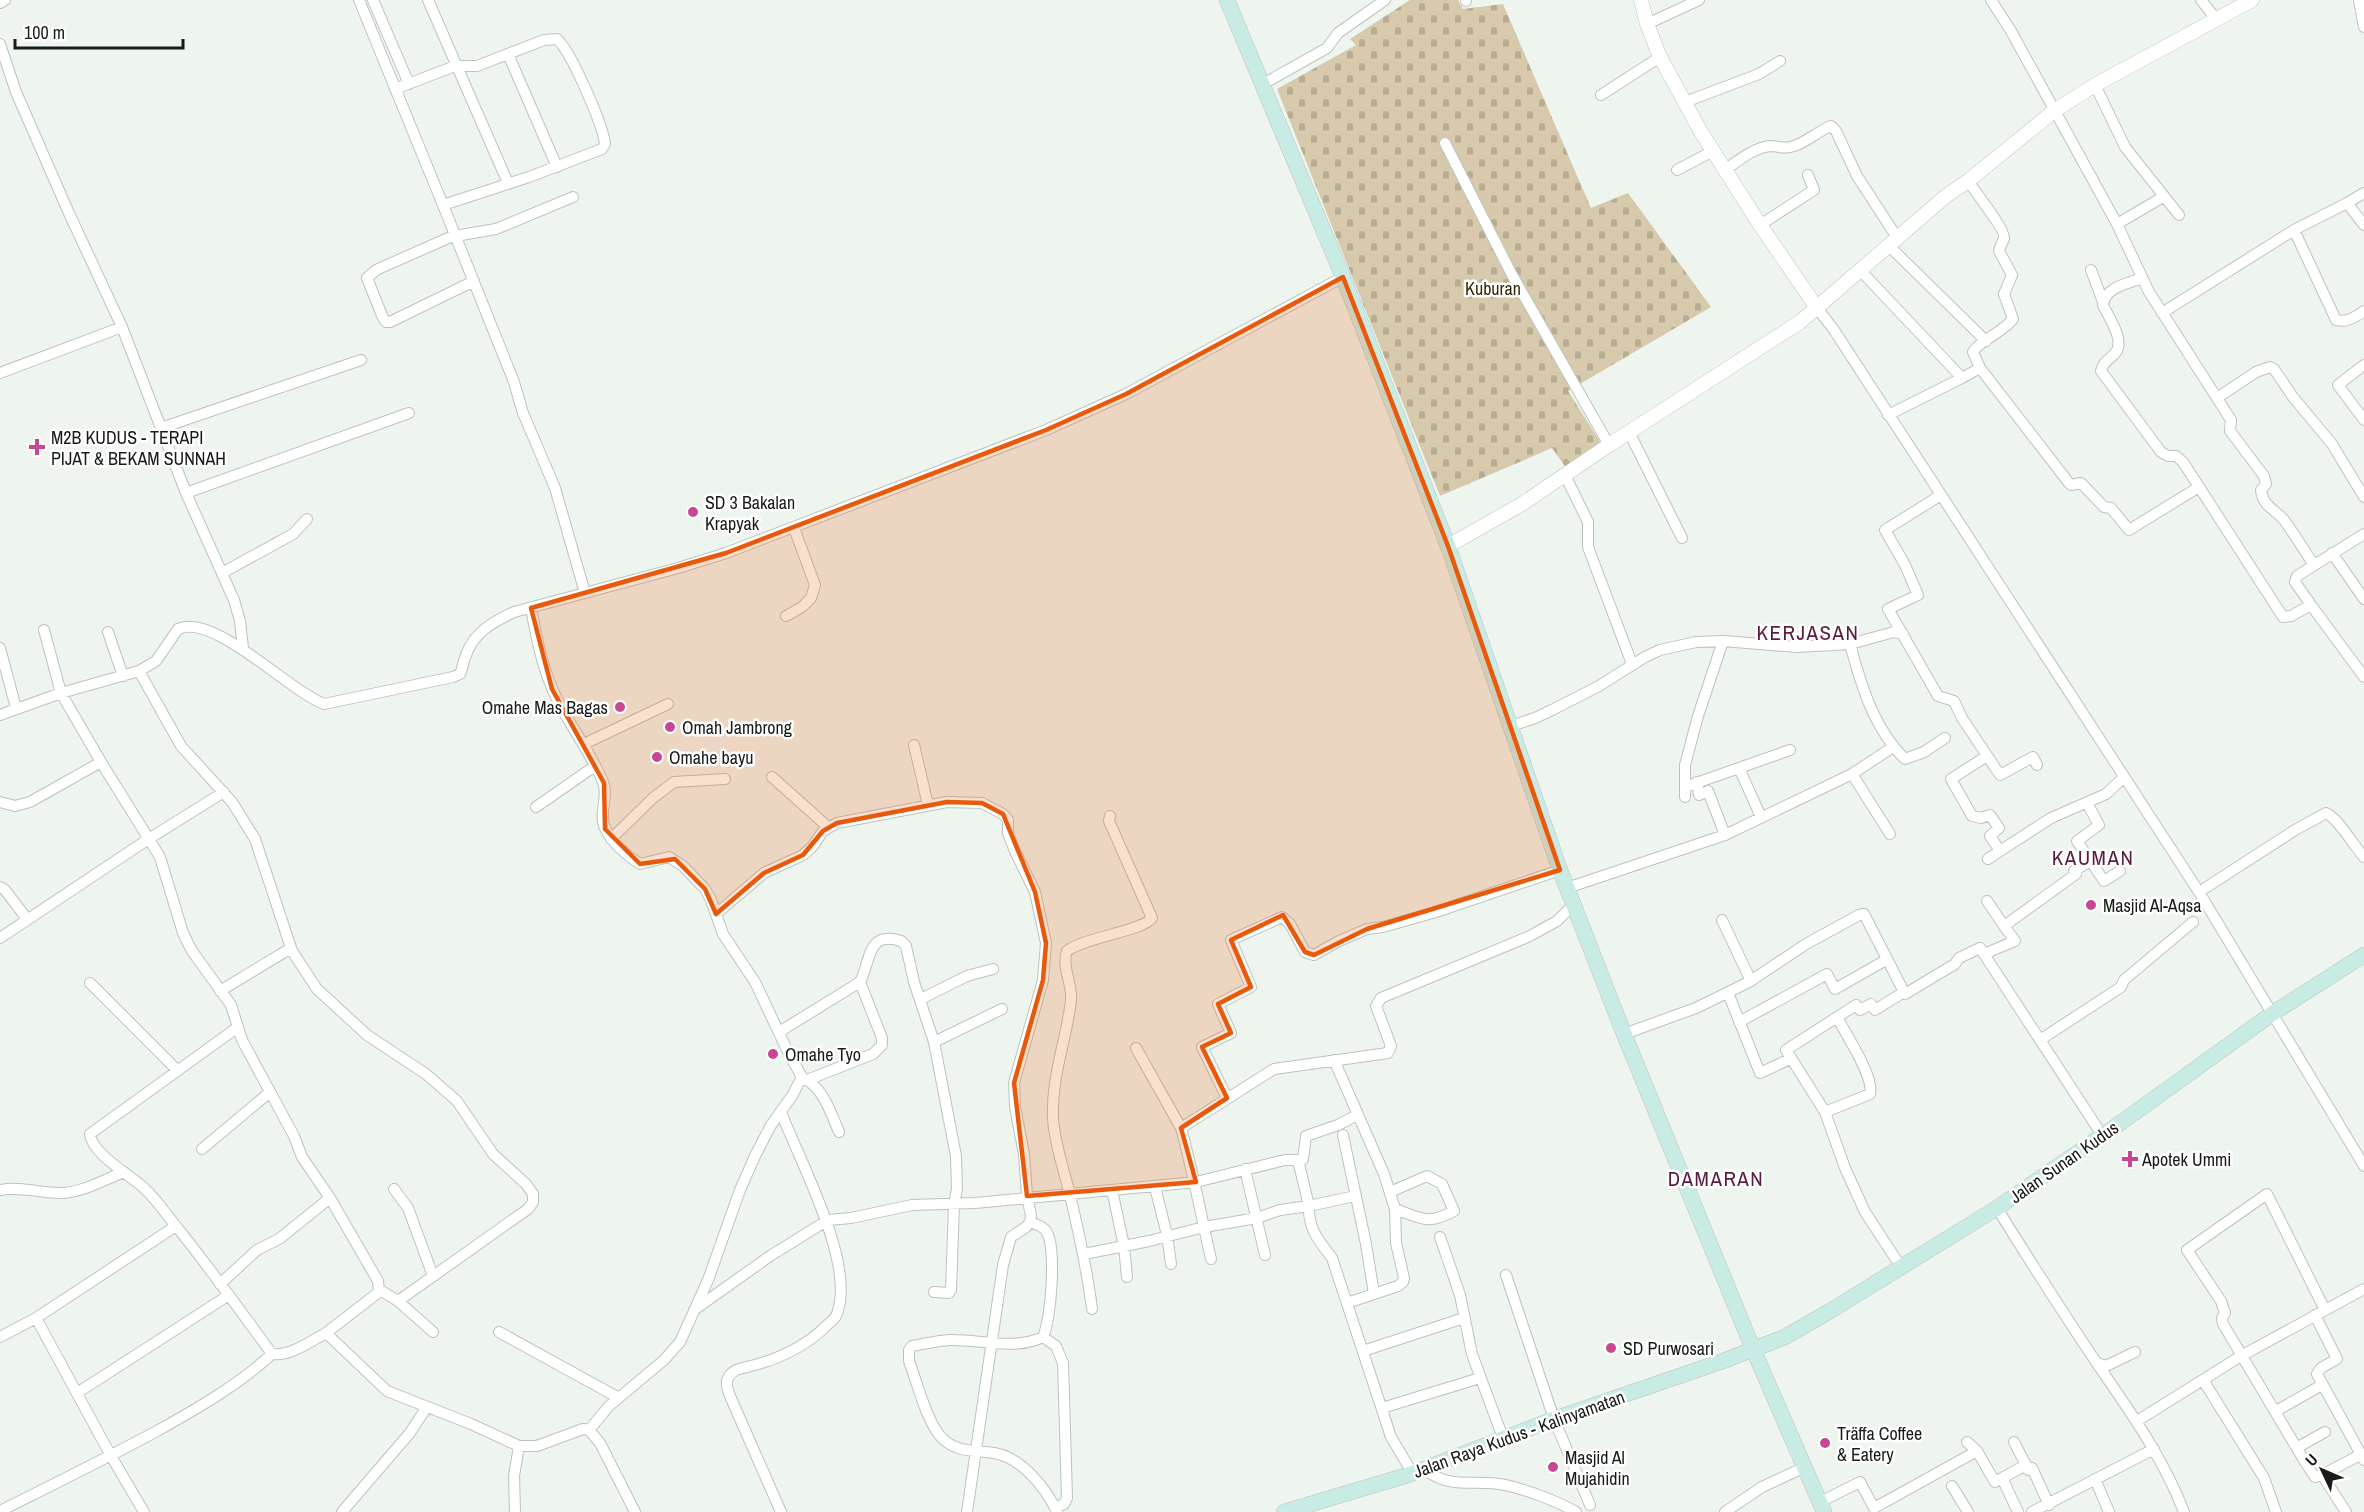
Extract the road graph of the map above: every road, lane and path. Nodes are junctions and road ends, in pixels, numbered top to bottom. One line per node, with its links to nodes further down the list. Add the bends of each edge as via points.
1 (5, 0): 13 (street)
2 (359, 0): 25 (street)
3 (373, 0): 22 (street)
4 (428, 0): 21 (street)
5 (1227, 0): 23 (main road)
6 (1385, 0): 23 (street, via 1338,33 1327,48)
7 (1641, 0): 15 (street)
8 (1699, 0): 15 (street)
9 (1991, 0): 28 (street)
10 (2201, 0): 14 (street)
11 (2252, 0): 14 (street)
12 (2359, 0): 16 (street)
13 (0, 3)
14 (2216, 19): 24 (street)
15 (1647, 24): 19 (street)
16 (2364, 27)
17 (0, 44): 59 (street, via 16,92)
18 (508, 54): 21 (street, via 477,66); 31 (street); 31 (street, via 557,39 582,83 605,144 602,149)
19 (1660, 57): 26 (street); 27 (street)
20 (1780, 61): 27 (street, via 1759,74)
21 (455, 66): 22 (street); 36 (street)
22 (409, 84): 25 (street)
23 (1263, 84): 51 (main road)
24 (2095, 85): 28 (street); 39 (street, via 2125,147)
25 (395, 89): 41 (street)
26 (1601, 95)
27 (1685, 102): 30 (street)
28 (2054, 111): 35 (street); 44 (street)
29 (1445, 143): 72 (street, via 1511,273)
30 (1713, 151): 32 (street); 33 (street)
31 (557, 167): 36 (street)
32 (1677, 170)
33 (1725, 170): 43 (street); 48 (street, via 1747,154 1772,146 1796,146 1831,126)
34 (1808, 175): 43 (street, via 1814,190)
35 (1968, 181): 48 (street); 60 (street, via 2000,225 2004,235 1999,251 2012,275 2004,294 2013,319)
36 (508, 183): 41 (street)
37 (2364, 193): 40 (street)
38 (573, 197): 47 (street, via 496,229)
39 (2163, 197): 42 (street); 44 (street)
40 (2347, 203): 45 (street); 46 (street)
41 (444, 205): 47 (street)
42 (2179, 215)
43 (1760, 225): 55 (street)
44 (2117, 225): 52 (street)
45 (2364, 225)
46 (2294, 230): 56 (street); 57 (street, via 2336,320)
47 (455, 236): 53 (street); 53 (street, via 376,270 367,278 369,286 386,322)
48 (1893, 242): 49 (street); 60 (street)
49 (1860, 270): 55 (street); 65 (street)
50 (2091, 270): 54 (street)
51 (1343, 277): 79 (street, via 1126,394 1056,426); 82 (main road)
52 (2142, 278): 54 (street, via 2111,290); 56 (street)
53 (474, 281): 86 (street, via 555,488)
54 (2103, 302): 74 (street, via 2118,346 2102,371 2161,452 2183,462)
55 (1817, 308): 68 (street); 71 (street)
56 (2162, 313): 66 (street)
57 (2360, 313): 58 (street)
58 (2364, 326)
59 (122, 327): 64 (street); 70 (street)
60 (1986, 340): 63 (street, via 1973,352)
61 (361, 360): 70 (street)
62 (2364, 365): 69 (street, via 2338,385)
63 (1980, 368): 65 (street); 74 (street, via 2068,483 2085,485 2129,530)
64 (0, 373)
65 (1962, 378): 68 (street)
66 (2217, 398): 77 (street, via 2256,372 2274,369 2332,444); 84 (street, via 2231,420 2230,431 2264,476 2266,484 2261,490 2268,508 2283,519)
67 (409, 413): 75 (street)
68 (1888, 415): 76 (street)
69 (2364, 420)
70 (161, 428): 75 (street)
71 (1629, 432): 72 (street); 81 (street)
72 (1609, 445): 73 (street)
73 (1565, 475): 82 (street); 98 (street, via 1588,522 1588,547)
74 (2199, 487): 88 (street, via 2283,617)
75 (186, 493): 85 (street)
76 (1941, 495): 93 (street, via 1885,530 1918,595 1888,609); 119 (street)
77 (2364, 497)
78 (307, 519): 85 (street, via 293,534)
79 (794, 528): 86 (street, via 678,568); 90 (street, via 815,585 811,598)
80 (2364, 534): 83 (street)
81 (1682, 538)
82 (1448, 546): 106 (main road)
83 (2332, 553): 84 (street); 87 (street)
84 (2314, 565): 88 (street, via 2295,578)
85 (222, 573): 97 (street, via 237,610)
86 (585, 593): 89 (street)
87 (2364, 599)
88 (2312, 605): 101 (street)
89 (531, 609): 97 (street, via 514,612 482,631 465,656 460,674 324,704); 108 (street, via 536,642 550,683)
90 (786, 616)
91 (44, 630): 102 (street)
92 (108, 632): 100 (street)
93 (1903, 634): 95 (street, via 1894,632); 112 (street, via 1938,696 1954,701)
94 (1723, 641): 95 (street, via 1788,647); 98 (street, via 1660,650); 121 (street, via 1685,765 1685,792)
95 (1850, 644): 110 (street, via 1866,698)
96 (0, 648): 104 (street)
97 (243, 648): 99 (street, via 195,626 183,627 156,661)
98 (1632, 664): 106 (street, via 1599,686)
99 (139, 671): 100 (street); 122 (street, via 182,746)
100 (123, 676): 102 (street)
101 (2364, 677)
102 (61, 693): 104 (street); 113 (street)
103 (668, 704): 108 (street)
104 (16, 708): 105 (street)
105 (0, 715)
106 (1511, 726): 138 (main road)
107 (1945, 738): 110 (street, via 1905,759)
108 (584, 744): 114 (street)
109 (914, 745): 125 (street)
110 (1893, 747): 117 (street)
111 (1790, 750): 116 (street)
112 (1987, 756): 115 (street, via 2000,775 2033,757); 134 (street, via 1951,779 1972,816 1990,815 1999,828 1990,836)
113 (101, 762): 123 (street, via 30,802 15,806); 132 (street)
114 (595, 765): 126 (street); 133 (street, via 606,791 602,822)
115 (2037, 765)
116 (1739, 768): 121 (street); 128 (street)
117 (1852, 774): 128 (street); 130 (street)
118 (772, 777): 129 (street)
119 (2124, 777): 124 (street, via 2106,794); 142 (street)
120 (725, 779): 133 (street, via 674,782)
121 (1697, 782): 131 (street, via 1699,795 1708,791)
122 (224, 792): 132 (street); 151 (street, via 255,839)
123 (0, 802)
124 (2087, 803): 134 (street, via 2051,818); 137 (street, via 2099,825 2077,841)
125 (928, 805): 129 (street); 198 (street, via 982,803 1003,814 1040,907 1046,943 1043,980 1014,1083)
126 (536, 807)
127 (1110, 816): 197 (street, via 1152,918 1065,954 1072,993 1053,1085 1053,1120)
128 (1761, 817): 131 (street)
129 (828, 827): 145 (street, via 803,855 764,873)
130 (1890, 834)
131 (1725, 835): 141 (street)
132 (150, 838): 146 (street); 159 (street, via 160,857 183,933)
133 (611, 839): 145 (street, via 639,864 669,857 675,860 705,889)
134 (2000, 851): 136 (street)
135 (2364, 857): 142 (street, via 2332,816 2325,813)
136 (1988, 859)
137 (2090, 861): 139 (street, via 2104,881); 149 (street)
138 (1560, 870): 141 (main road); 178 (street, via 1446,909 1367,929 1314,955 1305,952 1282,917 1231,940 1251,987 1218,1004 1231,1033 1202,1047)
139 (2120, 871)
140 (0, 887): 146 (street)
141 (1567, 888): 144 (main road)
142 (2199, 892): 164 (street)
143 (1987, 901): 149 (street)
144 (1573, 905): 169 (main road); 174 (street, via 1557,921 1530,936 1381,999 1376,1006 1390,1052)
145 (716, 914): 168 (street, via 723,934 755,982)
146 (27, 918): 150 (street)
147 (1722, 920): 156 (street)
148 (2193, 922): 170 (street, via 2124,980 2121,987)
149 (2004, 926): 152 (street, via 2015,941)
150 (0, 938)
151 (291, 948): 159 (street); 219 (street, via 317,989 367,1035 426,1074 457,1101 493,1154 533,1194 528,1209)
152 (1984, 954): 161 (street, via 1978,948); 170 (street)
153 (2364, 955): 164 (main road, Jalan Sunan Kudus)
154 (1886, 960): 156 (street, via 1862,914); 161 (street); 166 (street, via 1835,988 1827,974)
155 (993, 969): 162 (street, via 967,976)
156 (1751, 981): 160 (street)
157 (860, 982): 162 (street, via 871,948 885,939 901,940); 168 (street); 176 (street, via 882,1045 873,1054)
158 (90, 984): 175 (street)
159 (220, 991): 167 (street, via 231,1005)
160 (1728, 993): 166 (street); 169 (street)
161 (1904, 993): 165 (street, via 1875,1010 1871,1004 1860,1010 1856,1005)
162 (921, 999): 171 (street)
163 (1002, 1010): 171 (street)
164 (2273, 1013): 185 (main road, Jalan Sunan Kudus); 188 (street)
165 (1837, 1017): 173 (street, via 1786,1050); 180 (street, via 1871,1090 1870,1094)
166 (1739, 1022): 173 (street, via 1760,1073)
167 (238, 1028): 175 (street); 177 (street)
168 (780, 1032): 176 (street)
169 (1624, 1034): 240 (main road)
170 (2040, 1041): 185 (street)
171 (934, 1042): 201 (street, via 956,1156)
172 (1136, 1048): 182 (street)
173 (1790, 1059): 180 (street)
174 (1334, 1060): 178 (street, via 1274,1069); 181 (street)
175 (177, 1070): 190 (street, via 90,1134 99,1151)
176 (804, 1079): 179 (street); 183 (street, via 825,1103)
177 (270, 1092): 186 (street); 200 (street, via 302,1157)
178 (1227, 1098): 182 (street)
179 (781, 1112): 206 (street); 230 (street, via 754,1156)
180 (1825, 1112): 217 (street, via 1865,1212)
181 (1357, 1115): 187 (street, via 1306,1136 1303,1159); 196 (street)
182 (1181, 1128): 191 (street)
183 (839, 1132)
184 (1343, 1135): 199 (street)
185 (2102, 1135): 203 (main road, Jalan Sunan Kudus)
186 (202, 1149)
187 (1298, 1160): 189 (street); 202 (street)
188 (2364, 1166)
189 (1245, 1168): 191 (street); 205 (street)
190 (124, 1172): 194 (street, via 73,1192); 208 (street, via 145,1189)
191 (1196, 1182): 192 (street); 209 (street)
192 (1155, 1187): 195 (street); 210 (street)
193 (394, 1189): 219 (street, via 408,1208)
194 (0, 1190)
195 (1112, 1190): 197 (street); 212 (street)
196 (1390, 1192): 204 (street); 204 (street, via 1427,1176 1442,1184 1454,1211 1426,1221)
197 (1069, 1193): 198 (street); 213 (street)
198 (1027, 1196): 201 (street); 207 (street)
199 (1355, 1196): 202 (street); 225 (street)
200 (330, 1198): 221 (street, via 279,1239 257,1250); 223 (street)
201 (954, 1204): 206 (street, via 912,1205); 224 (street, via 951,1290)
202 (1308, 1206): 205 (street); 228 (street, via 1312,1231 1332,1258)
203 (1997, 1208): 217 (main road, Jalan Sunan Kudus); 245 (street)
204 (1395, 1209): 225 (street, via 1396,1243 1404,1282)
205 (1257, 1218): 209 (street); 214 (street)
206 (828, 1220): 230 (street); 284 (street, via 842,1281 836,1316 810,1341 767,1362 734,1370 726,1384)
207 (1030, 1222): 237 (street, via 1047,1232 1049,1240 1052,1281 1049,1320); 239 (street, via 1011,1237 1008,1246)
208 (176, 1226): 221 (street); 232 (street)
209 (1204, 1227): 210 (street); 215 (street)
210 (1167, 1235): 212 (street); 216 (street)
211 (1440, 1237): 233 (street)
212 (1124, 1246): 213 (street); 220 (street)
213 (1084, 1254): 229 (street)
214 (1264, 1255)
215 (1211, 1259)
216 (1171, 1264)
217 (1901, 1267): 240 (main road, Jalan Sunan Kudus, via 1814,1321)
218 (1506, 1275): 254 (street)
219 (433, 1276): 227 (street)
220 (1127, 1277)
221 (220, 1284): 226 (street)
222 (2364, 1289): 231 (street)
223 (380, 1290): 227 (street); 236 (street)
224 (934, 1292)
225 (1374, 1294): 228 (street)
226 (229, 1295): 243 (street); 249 (street)
227 (398, 1301): 234 (street)
228 (1347, 1303): 241 (street)
229 (1092, 1309)
230 (694, 1311): 250 (street, via 676,1348)
231 (2320, 1313): 244 (street); 244 (street, via 2266,1194 2187,1250 2221,1300 2223,1324); 248 (street, via 2337,1359 2317,1374)
232 (36, 1318): 238 (street); 249 (street)
233 (1464, 1318): 241 (street); 246 (street)
234 (433, 1332)
235 (499, 1332): 250 (street)
236 (326, 1333): 243 (street); 251 (street, via 387,1391)
237 (1043, 1336): 239 (street); 278 (street, via 1056,1346 1063,1363 1065,1386 1066,1498)
238 (0, 1337)
239 (993, 1344): 265 (street); 265 (street, via 950,1340 912,1346 909,1350 909,1361 931,1424 940,1437 957,1449)
240 (1753, 1349): 254 (main road, Jalan Raya Kudus - Kalinyamatan); 269 (main road)
241 (1363, 1351): 252 (street)
242 (2135, 1352): 245 (street, via 2106,1366)
243 (272, 1354): 266 (street, via 205,1404)
244 (2241, 1356): 247 (street); 253 (street)
245 (2097, 1363): 255 (street)
246 (1480, 1378): 252 (street); 258 (street)
247 (2204, 1380): 255 (street); 294 (street, via 2265,1478)
248 (2322, 1385): 253 (street); 267 (street)
249 (77, 1393): 266 (street)
250 (619, 1398): 256 (street)
251 (427, 1407): 261 (street); 281 (street)
252 (1382, 1408): 270 (street, via 1391,1437)
253 (2276, 1411): 262 (street)
254 (1554, 1419): 258 (main road, Jalan Raya Kudus - Kalinyamatan); 275 (street)
255 (2137, 1421): 263 (street)
256 (589, 1430): 261 (street, via 537,1446); 283 (street, via 600,1443)
257 (2325, 1432): 262 (street)
258 (1503, 1438): 270 (main road, Jalan Raya Kudus - Kalinyamatan)
259 (1967, 1442): 264 (street)
260 (2014, 1442): 268 (street)
261 (519, 1446): 282 (street, via 514,1476)
262 (2298, 1447): 271 (street, via 2315,1477)
263 (2154, 1449): 273 (street); 293 (street)
264 (1977, 1451): 272 (street, via 1995,1482); 277 (street, via 1874,1508 1860,1482)
265 (977, 1452): 278 (street, via 1001,1455 1018,1463 1034,1478); 285 (street)
266 (111, 1456): 279 (street); 280 (street)
267 (2362, 1457): 271 (street)
268 (2026, 1465): 272 (street); 276 (street, via 2028,1470 2032,1468)
269 (1805, 1467): 277 (main road); 288 (street, via 1762,1487)
270 (1418, 1471): 286 (main road, Jalan Raya Kudus - Kalinyamatan); 287 (street, via 1450,1482 1510,1486)
271 (2322, 1475): 295 (street)
272 (2002, 1478): 290 (street)
273 (2096, 1479): 276 (street); 292 (street)
274 (1952, 1486): 289 (street)
275 (1590, 1504)
276 (2049, 1504): 291 (street)
277 (1822, 1507)
278 (1056, 1510)
279 (0, 1511)
280 (144, 1512)
281 (342, 1512)
282 (515, 1512)
283 (635, 1512)
284 (781, 1512)
285 (967, 1512)
286 (1284, 1512)
287 (1576, 1512)
288 (1725, 1512)
289 (1968, 1512)
290 (2018, 1512)
291 (2032, 1512)
292 (2109, 1512)
293 (2184, 1512)
294 (2276, 1512)
295 (2346, 1512)

